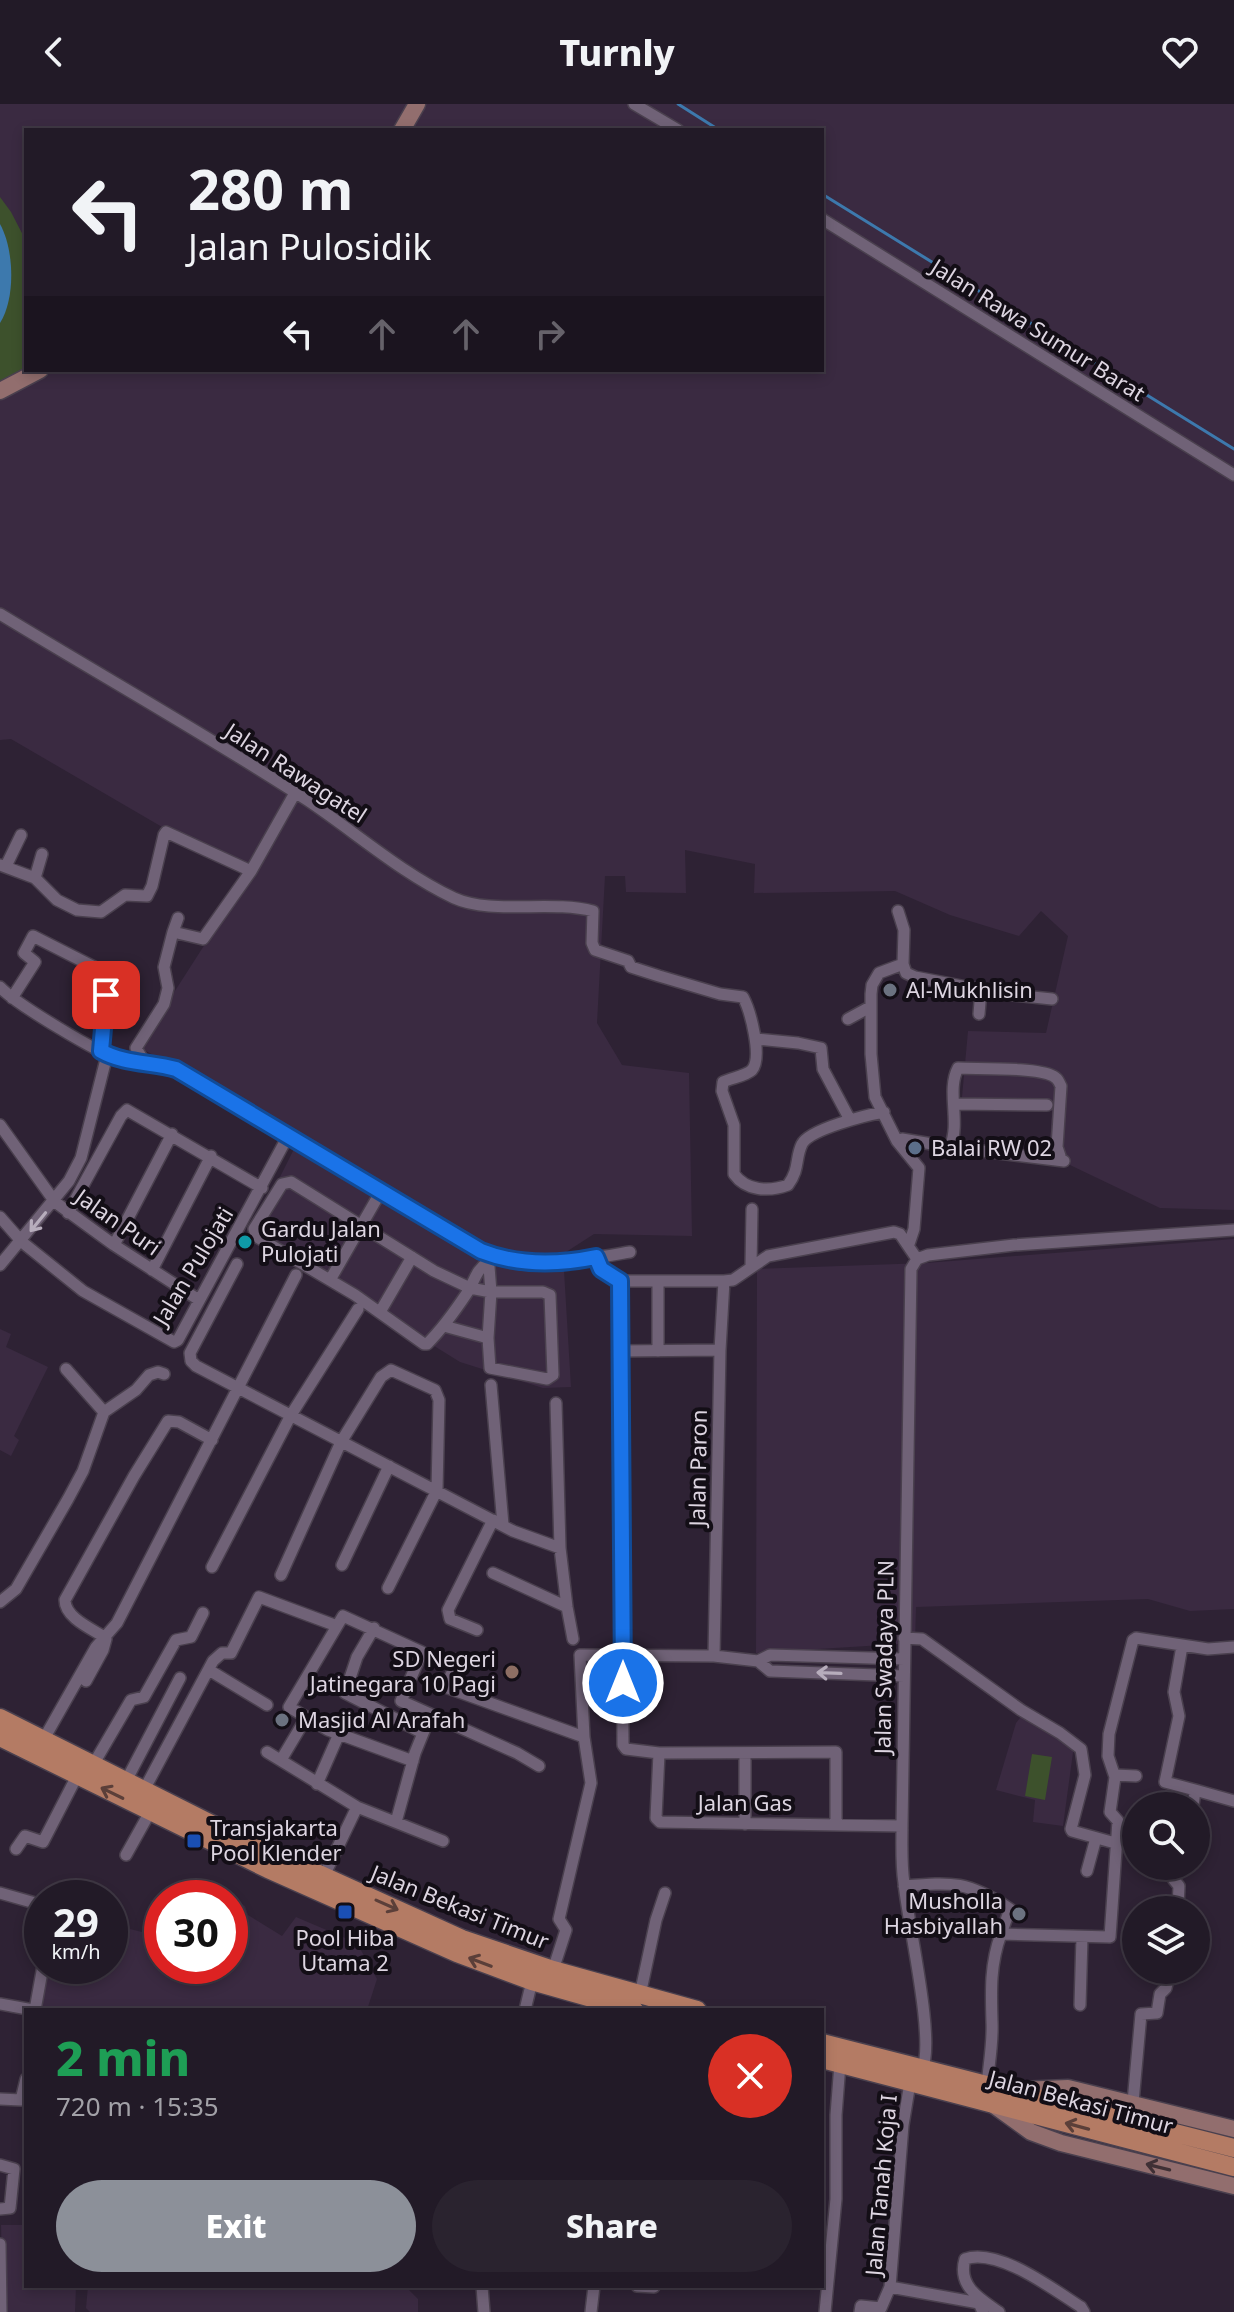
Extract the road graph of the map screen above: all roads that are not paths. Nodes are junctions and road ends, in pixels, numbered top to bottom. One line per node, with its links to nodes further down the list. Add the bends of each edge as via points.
1 (417, 104): 3 (main road)
2 (634, 104): 4 (street)
3 (403, 128)
4 (675, 128)
5 (824, 220): 8 (street, Jalan Rawa Sumur Barat)
6 (36, 372): 7 (main road)
7 (0, 391)
8 (1234, 475)
9 (0, 614): 10 (street, Jalan Rawagatel)
10 (295, 793): 14 (street); 26 (street, Jalan Rawagatel, via 456,899 588,909 594,913 593,949 659,976 743,997)
11 (21, 835): 13 (street)
12 (42, 854): 15 (street)
13 (3, 866): 15 (street)
14 (251, 871): 15 (street, via 166,832 147,896 125,895 106,911 68,907); 18 (street, via 203,939)
15 (35, 878)
16 (898, 911): 19 (street, via 904,930)
17 (178, 918): 18 (street)
18 (173, 932): 28 (street, via 164,967 164,1004 136,1048)
19 (903, 964): 20 (street, via 915,977); 23 (street, via 876,975)
20 (981, 990): 22 (street); 24 (street)
21 (3, 992): 27 (street); 27 (street, via 35,961 24,953 33,936 102,971)
22 (1052, 999)
23 (870, 1007): 25 (street); 31 (street, via 873,1084)
24 (979, 1014)
25 (848, 1019)
26 (756, 1039): 32 (street, via 821,1048 823,1069); 32 (street, via 754,1068 722,1085 734,1125 734,1174 746,1187 788,1185 803,1142)
27 (104, 1053): 28 (street); 41 (street, via 81,1158)
28 (145, 1063): 35 (street, via 176,1069)
29 (954, 1104): 30 (street); 37 (street); 37 (street, via 958,1068 1050,1074 1061,1086 1057,1147 1062,1159)
30 (1047, 1105)
31 (884, 1112): 32 (street); 36 (street)
32 (849, 1118)
33 (0, 1125): 41 (street, Jalan Puri)
34 (172, 1134): 38 (street); 43 (street, via 124,1111); 49 (street)
35 (288, 1136): 39 (street, Jalan Pulojati); 40 (street)
36 (897, 1141): 37 (street); 48 (street, via 919,1168)
37 (950, 1147)
38 (211, 1156): 39 (street); 58 (street)
39 (262, 1188): 66 (street, Jalan Pulojati)
40 (380, 1193): 45 (street); 53 (street)
41 (55, 1202): 43 (street, Jalan Puri); 47 (street, one-way to 47)
42 (752, 1209): 57 (street)
43 (68, 1213): 49 (street, Jalan Puri)
44 (0, 1217): 47 (street)
45 (361, 1227): 51 (street); 60 (street); 60 (street, via 285,1181 254,1229 257,1237)
46 (1234, 1230): 54 (street, via 1014,1245)
47 (22, 1242): 56 (street); 66 (street, Jalan Pulojati, via 83,1291 171,1341 178,1340)
48 (909, 1244): 54 (street); 57 (street, via 891,1232 768,1256)
49 (114, 1245): 58 (street, Jalan Puri)
50 (630, 1252): 52 (street)
51 (412, 1257): 64 (street); 68 (street)
52 (596, 1257): 53 (street, via 557,1264); 61 (street, via 601,1269)
53 (488, 1258): 64 (street); 65 (street)
54 (917, 1259): 99 (street, Jalan Swadaya PLN, via 910,1276)
55 (237, 1264): 77 (street, via 190,1353 196,1366)
56 (0, 1265)
57 (751, 1266): 62 (street)
58 (152, 1270): 66 (street, Jalan Puri)
59 (296, 1275): 77 (street)
60 (330, 1280): 68 (street)
61 (620, 1281): 63 (street); 72 (street)
62 (724, 1281): 63 (street); 71 (street, Jalan Paron)
63 (658, 1282): 73 (street)
64 (470, 1288): 65 (street); 69 (street)
65 (491, 1292): 70 (street); 70 (street, via 550,1295 553,1375 547,1379 493,1370)
66 (199, 1300)
67 (358, 1309): 80 (street)
68 (380, 1312): 69 (street, via 424,1344)
69 (444, 1326): 70 (street)
70 (488, 1338)
71 (720, 1350): 73 (street); 104 (street, Jalan Paron)
72 (620, 1351): 73 (street); 103 (street)
73 (658, 1351)
74 (66, 1369): 79 (street)
75 (164, 1374): 79 (street, via 149,1375)
76 (491, 1385): 85 (street)
77 (239, 1388): 80 (street); 81 (street)
78 (556, 1403): 86 (street)
79 (104, 1412): 92 (street, via 68,1499 16,1589)
80 (291, 1415): 82 (street); 88 (street)
81 (212, 1440): 98 (street); 98 (street, via 168,1421 65,1600 68,1613)
82 (341, 1442): 83 (street); 84 (street, via 386,1372 396,1371 435,1390); 90 (street)
83 (389, 1466): 84 (street); 87 (street)
84 (437, 1490): 85 (street); 91 (street)
85 (498, 1522): 86 (street); 97 (street, via 448,1610 450,1619)
86 (560, 1548): 93 (street)
87 (342, 1565)
88 (212, 1567)
89 (493, 1573): 93 (street)
90 (281, 1575)
91 (388, 1588)
92 (0, 1602)
93 (567, 1607): 100 (street)
94 (203, 1613): 125 (street, via 191,1637 176,1640 144,1697 131,1700)
95 (337, 1626): 96 (street, via 343,1616); 108 (street, via 259,1597 231,1653 220,1654); 114 (street, via 289,1705)
96 (374, 1628): 112 (street, via 422,1652 400,1700); 115 (street, via 345,1693)
97 (477, 1630)
98 (106, 1638): 119 (street, via 96,1647)
99 (904, 1638): 106 (street, Jalan Swadaya PLN); 141 (street, via 922,1639 1083,1751 1085,1775 1071,1829)
100 (573, 1639)
101 (1182, 1646): 102 (street); 127 (street, via 1133,1640 1109,1734 1108,1756); 133 (street, via 1174,1694 1179,1716 1165,1782)
102 (1234, 1647)
103 (623, 1655): 104 (street); 118 (street, via 580,1655); 121 (street, via 622,1740 626,1749)
104 (714, 1656): 107 (street)
105 (458, 1659): 118 (street, via 448,1688)
106 (904, 1659): 107 (street, via 770,1655); 109 (street, Jalan Swadaya PLN)
107 (758, 1661): 109 (street, one-way to 107, via 770,1671)
108 (209, 1670): 111 (street); 132 (street)
109 (904, 1676): 140 (street, Jalan Swadaya PLN)
110 (180, 1678): 130 (street)
111 (267, 1705)
112 (430, 1716): 115 (street); 126 (street)
113 (0, 1718): 119 (main road, Jalan Bekasi Timur)
114 (306, 1718): 116 (street); 123 (street)
115 (423, 1733): 124 (street)
116 (339, 1734): 124 (street); 131 (street)
117 (0, 1737): 119 (main road, Jalan Bekasi Timur)
118 (584, 1737): 154 (street, via 591,1783 559,1919 566,1930)
119 (43, 1746): 125 (main road, Jalan Bekasi Timur); 128 (main road, Jalan Bekasi Timur)
120 (267, 1752): 123 (street)
121 (659, 1753): 122 (street); 139 (street, Jalan Gas, via 657,1821)
122 (745, 1753): 138 (street, via 836,1752); 139 (street)
123 (281, 1760): 131 (street)
124 (413, 1761): 137 (street)
125 (93, 1765): 130 (main road, Jalan Bekasi Timur)
126 (539, 1766)
127 (1115, 1775): 129 (street); 143 (street, via 1110,1812 1118,1821)
128 (77, 1776): 136 (main road, Jalan Bekasi Timur, one-way to 128); 144 (street, via 43,1842 25,1836)
129 (1136, 1776)
130 (126, 1781): 132 (main road, Jalan Bekasi Timur)
131 (317, 1784): 135 (street)
132 (144, 1790): 147 (main road, Jalan Bekasi Timur)
133 (1195, 1790): 134 (street)
134 (1234, 1801)
135 (357, 1807): 137 (street); 147 (street)
136 (150, 1812): 145 (street); 155 (main road, Jalan Bekasi Timur, one-way to 136, via 424,1939)
137 (396, 1822): 142 (street)
138 (836, 1823): 139 (street, Jalan Gas); 140 (street, Jalan Gas)
139 (745, 1824)
140 (902, 1826): 148 (street, Jalan Swadaya PLN)
141 (1096, 1838): 143 (street); 146 (street)
142 (443, 1841)
143 (1115, 1843): 153 (street, via 1110,1937)
144 (16, 1849)
145 (126, 1855)
146 (1087, 1871)
147 (323, 1878): 154 (main road, Jalan Bekasi Timur, one-way to 154, via 462,1939)
148 (904, 1886): 152 (street, via 948,1882 986,1892 1010,1909); 167 (street, Jalan Swadaya PLN, via 919,1980)
149 (0, 1893): 151 (street)
150 (665, 1893): 158 (street)
151 (24, 1900)
152 (1001, 1934): 153 (street); 168 (street, via 993,1955)
153 (1082, 1937): 160 (street)
154 (553, 1970): 158 (main road, Jalan Bekasi Timur)
155 (532, 1981): 158 (main road, Jalan Bekasi Timur); 163 (street)
156 (39, 1984): 162 (street)
157 (1167, 1984): 172 (street, via 1157,2013 1141,2014)
158 (637, 2002): 164 (main road, Jalan Bekasi Timur)
159 (0, 2004): 161 (street)
160 (1080, 2005)
161 (24, 2008)
162 (34, 2008)
163 (525, 2008)
164 (682, 2008)
165 (824, 2044): 167 (main road, Jalan Bekasi Timur)
166 (831, 2062): 167 (main road, Jalan Bekasi Timur); 187 (street, via 836,2199)
167 (924, 2070): 168 (main road, Jalan Bekasi Timur); 173 (main road, Jalan Bekasi Timur); 181 (street, Jalan Tanah Koja I, via 903,2125)
168 (987, 2085): 170 (main road, Jalan Bekasi Timur)
169 (24, 2087): 171 (street, via 21,2100)
170 (1010, 2091): 172 (main road, via 1068,2088); 175 (main road, Jalan Bekasi Timur)
171 (0, 2099)
172 (1133, 2102): 174 (main road)
173 (992, 2104): 177 (main road, Jalan Bekasi Timur, one-way to 173); 178 (main road, one-way to 173, via 1061,2143 1031,2132)
174 (1234, 2129)
175 (1234, 2148)
176 (0, 2165): 179 (street, via 14,2169 10,2208)
177 (1234, 2167)
178 (1234, 2186)
179 (0, 2209)
180 (0, 2244): 184 (street)
181 (890, 2287): 188 (street, via 881,2308 861,2306); 189 (street, Jalan Tanah Koja I, via 979,2303)
182 (482, 2288): 185 (street)
183 (594, 2288): 186 (street)
184 (1, 2312)
185 (484, 2312)
186 (591, 2312)
187 (825, 2312)
188 (860, 2312)
189 (983, 2312)
190 (999, 2312): 191 (street, via 969,2289 965,2259 996,2260 1033,2276)
191 (1084, 2312)

